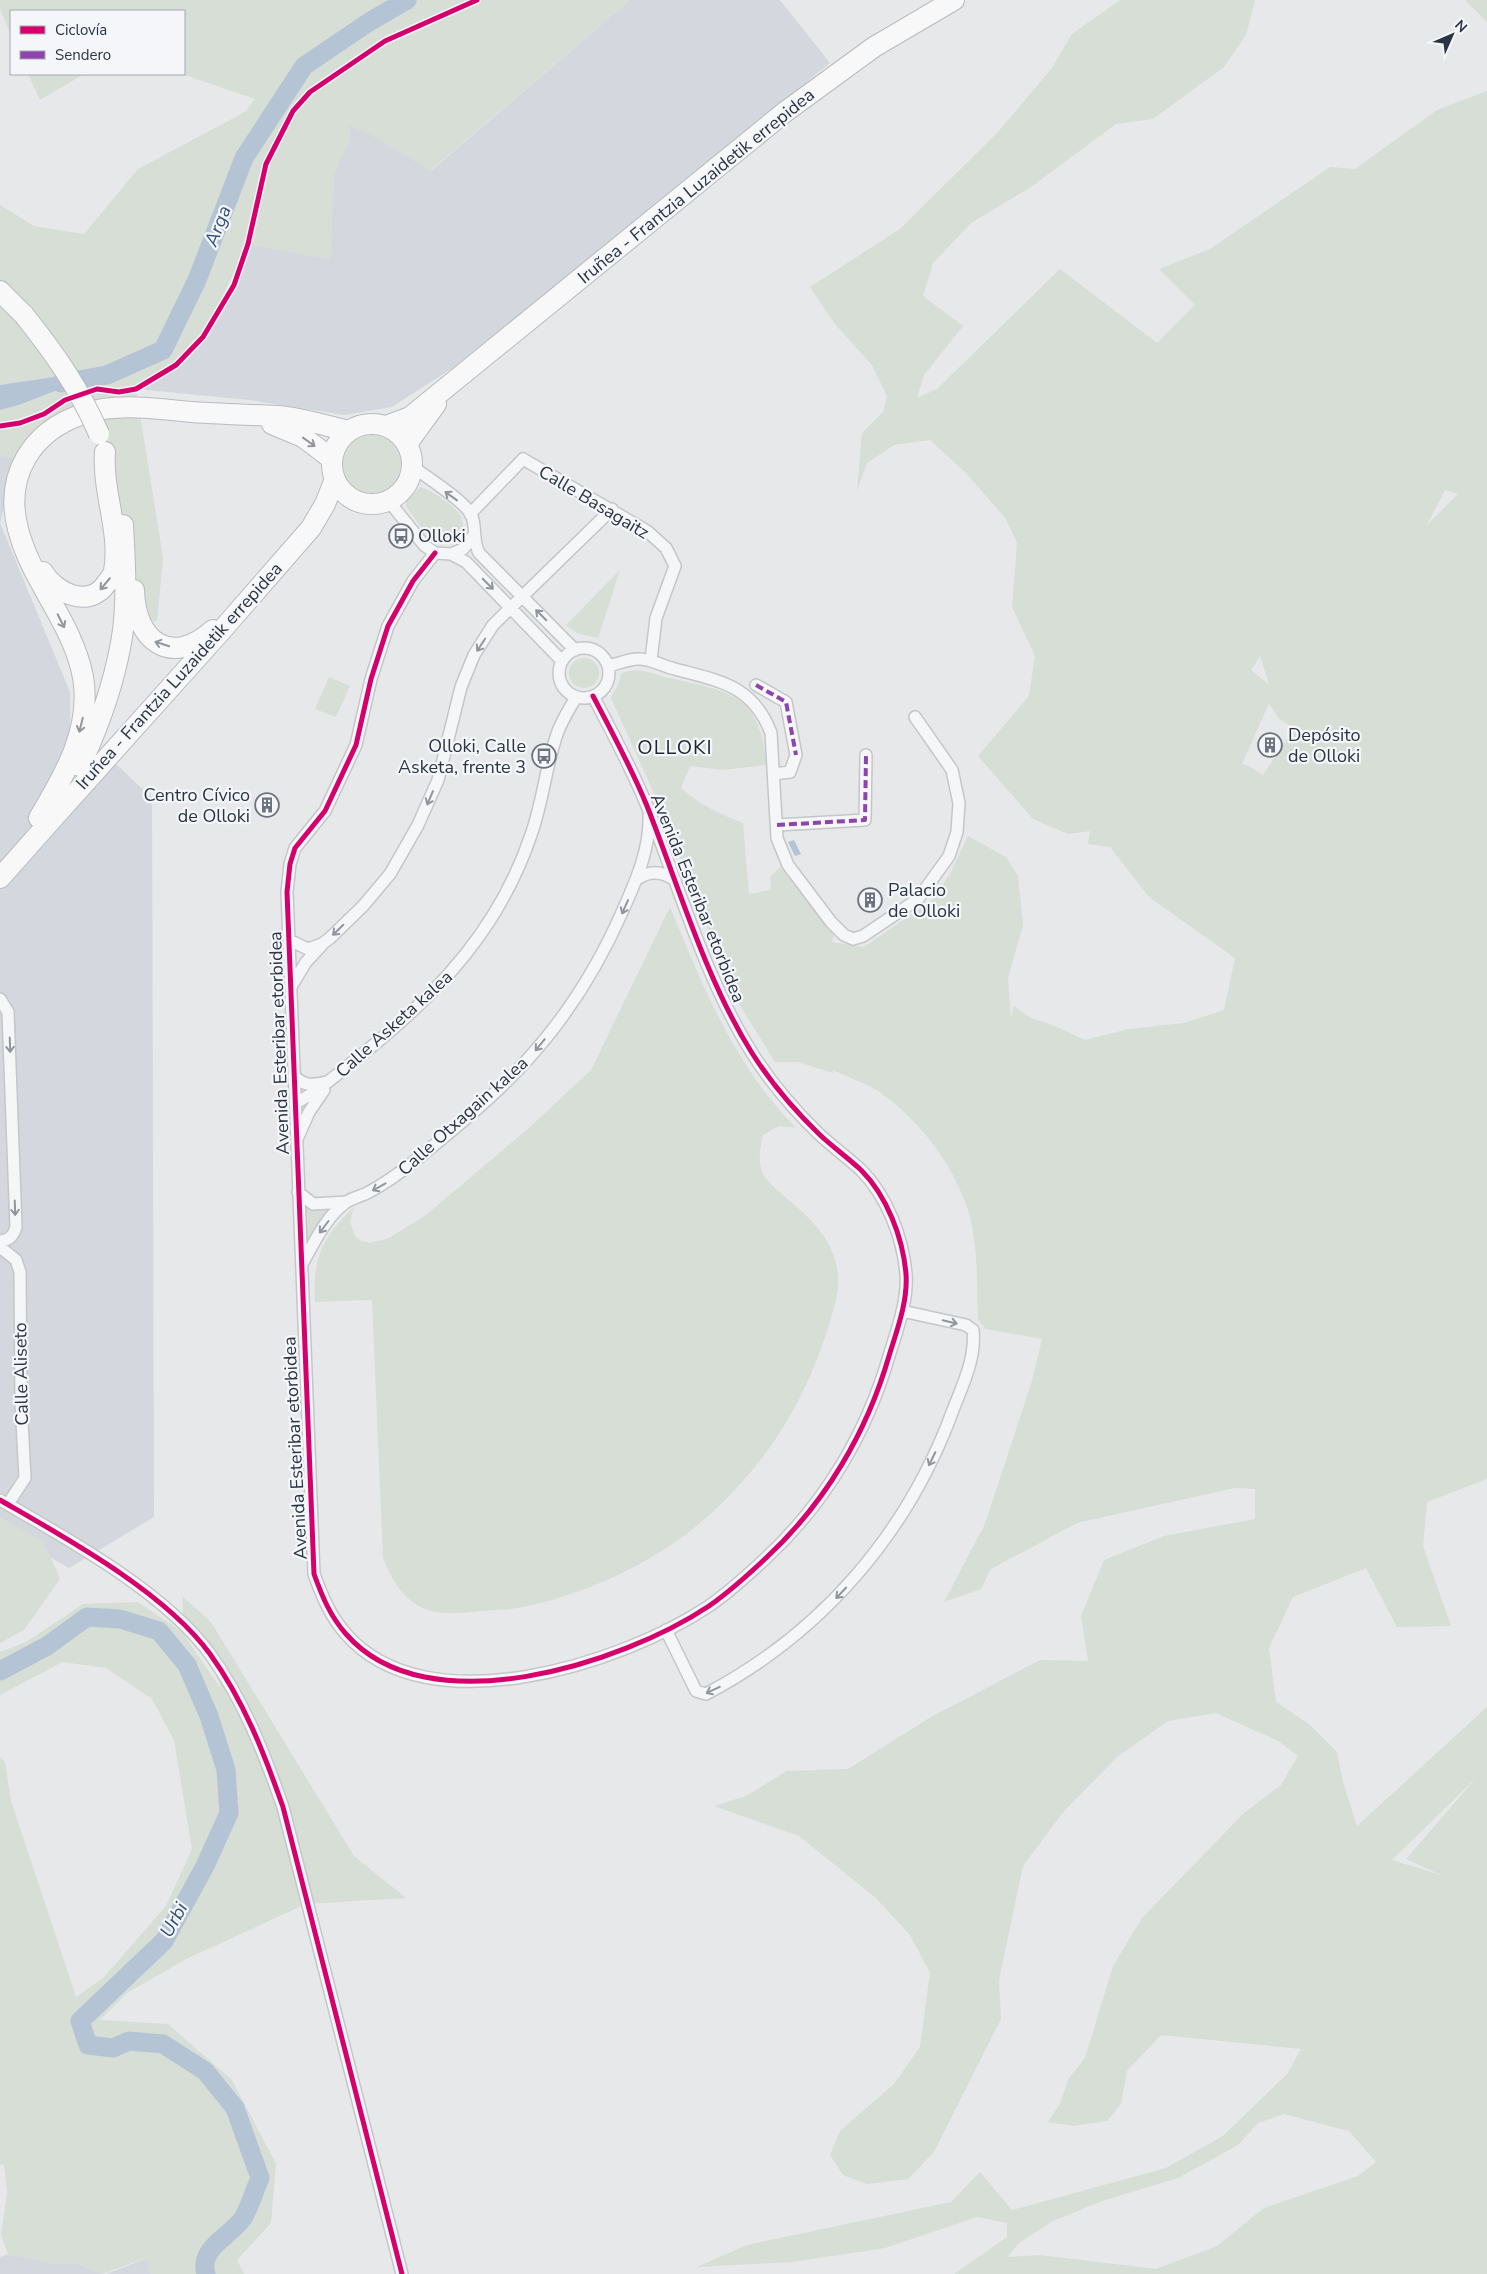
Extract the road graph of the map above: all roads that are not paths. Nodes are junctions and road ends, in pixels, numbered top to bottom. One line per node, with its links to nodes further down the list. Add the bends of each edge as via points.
1 (954, 0): 3 (highway, Iruñea - Frantzia Luzaidetik errepidea, via 874,47 785,112)
2 (0, 291): 8 (highway, bridge, via 55,354 84,400)
3 (449, 386): 6 (highway, via 410,417); 9 (highway)
4 (251, 416): 5 (highway, via 119,408 84,413); 7 (highway, via 280,416); 10 (highway, one-way to 10, via 303,437)
5 (60, 424): 8 (highway, one-way to 5, via 116,550 114,574 96,594 80,597 64,592 46,578 28,542 20,503 27,466); 36 (highway, one-way to 36, via 29,449 15,488 14,507 17,528 26,552 72,642 83,677 84,716 68,770)
6 (386, 426): 7 (highway, via 367,424); 9 (highway)
7 (349, 430): 10 (highway, via 335,448)
8 (102, 443): 17 (highway)
9 (407, 444): 11 (highway)
10 (332, 458): 12 (highway)
11 (412, 466): 14 (highway, via 405,487); 16 (street, one-way to 11)
12 (335, 479): 13 (highway); 18 (highway)
13 (354, 499): 14 (highway, via 365,503); 18 (highway)
14 (388, 500): 20 (street, via 424,545)
15 (612, 509): 16 (street, Calle Basagaitz, via 522,459); 22 (street); 26 (street, Calle Basagaitz, via 666,548 675,566 656,618)
16 (470, 514): 19 (street)
17 (123, 525): 23 (highway, one-way to 17, via 204,639 176,647 152,641 139,623 134,600 133,560); 36 (highway, via 125,599 121,642 111,686 98,727 71,782)
18 (310, 528): 23 (highway, Iruñea - Frantzia Luzaidetik errepidea)
19 (474, 535): 21 (street, via 463,550); 22 (street, via 479,553)
20 (435, 553): 21 (street); 42 (street, Avenida Esteribar etorbidea, via 413,581 388,626 370,679 356,745 346,768 325,810 295,848 287,892)
21 (451, 554): 24 (street, one-way to 24, via 466,562)
22 (523, 597): 24 (street); 25 (street, one-way to 22)
23 (246, 600): 36 (highway, Iruñea - Frantzia Luzaidetik errepidea, via 222,630)
24 (512, 608): 27 (street); 43 (street, one-way to 43, via 494,625 474,656 450,723 438,780 390,874 363,906)
25 (575, 650): 27 (street); 28 (street, via 591,649 599,653)
26 (651, 660): 28 (street, via 636,659); 34 (street, via 721,681 736,688 756,705 770,734)
27 (562, 662): 31 (street, via 560,678)
28 (608, 666): 30 (street, via 605,688)
29 (756, 686): 34 (street, via 786,702 796,755 790,772)
30 (593, 696): 31 (street); 35 (street, Avenida Esteribar etorbidea)
31 (576, 697): 47 (street, Calle Asketa kalea, via 558,733 524,853 487,925 458,966 430,996)
32 (916, 718): 37 (street, via 952,770 959,803 957,832 949,856 918,898 864,936 853,939 844,935 788,865)
33 (866, 755): 37 (street, via 865,820)
34 (774, 774): 37 (street)
35 (648, 810): 40 (street, Calle Otxagain kalea, via 645,853); 41 (street, Avenida Esteribar etorbidea)
36 (43, 821): 38 (highway); 39 (highway)
37 (776, 825)
38 (0, 862)
39 (0, 878)
40 (636, 880): 41 (street, via 642,875 657,872); 51 (street, Calle Otxagain kalea, one-way to 51, via 612,936 585,986 528,1060 407,1167 386,1183)
41 (675, 880): 55 (street, Avenida Esteribar etorbidea, via 722,998 752,1053 796,1111 863,1171 891,1216 902,1247 906,1277)
42 (289, 940): 43 (street, via 308,949); 44 (street, Avenida Esteribar etorbidea)
43 (322, 944): 44 (street)
44 (291, 987): 46 (street, Avenida Esteribar etorbidea)
45 (0, 999): 52 (street, one-way to 52, via 8,1012 10,1038 16,1227 13,1236)
46 (294, 1076): 47 (street, Calle Asketa kalea, via 301,1084 310,1086); 48 (street, Avenida Esteribar etorbidea)
47 (331, 1081): 48 (street, Calle Asketa kalea); 49 (street, Calle Asketa kalea, via 309,1112)
48 (296, 1103): 49 (street, Avenida Esteribar etorbidea)
49 (297, 1141): 50 (street, Avenida Esteribar etorbidea)
50 (298, 1192): 51 (street, Calle Otxagain kalea, via 313,1204); 54 (street, Avenida Esteribar etorbidea)
51 (346, 1202): 54 (street, Calle Otxagain kalea, one-way to 54, via 322,1228)
52 (0, 1240)
53 (0, 1247): 56 (street, Calle Aliseto, via 16,1260 20,1272 25,1478)
54 (302, 1264): 57 (street, Avenida Esteribar etorbidea, via 314,1574 327,1609 347,1637 374,1658 419,1678 471,1682 525,1677 561,1668 608,1654)
55 (902, 1311): 57 (street, Avenida Esteribar etorbidea, via 880,1387 865,1422 841,1466 818,1498 770,1554 739,1582 709,1606); 57 (street, one-way to 57, via 966,1325 974,1330 975,1347 944,1434 898,1522 833,1601 763,1660 706,1694 696,1691 692,1685)
56 (4, 1502): 58 (street, via 109,1566 173,1613 209,1653 246,1712 283,1807)
57 (666, 1630)
58 (402, 2274)

